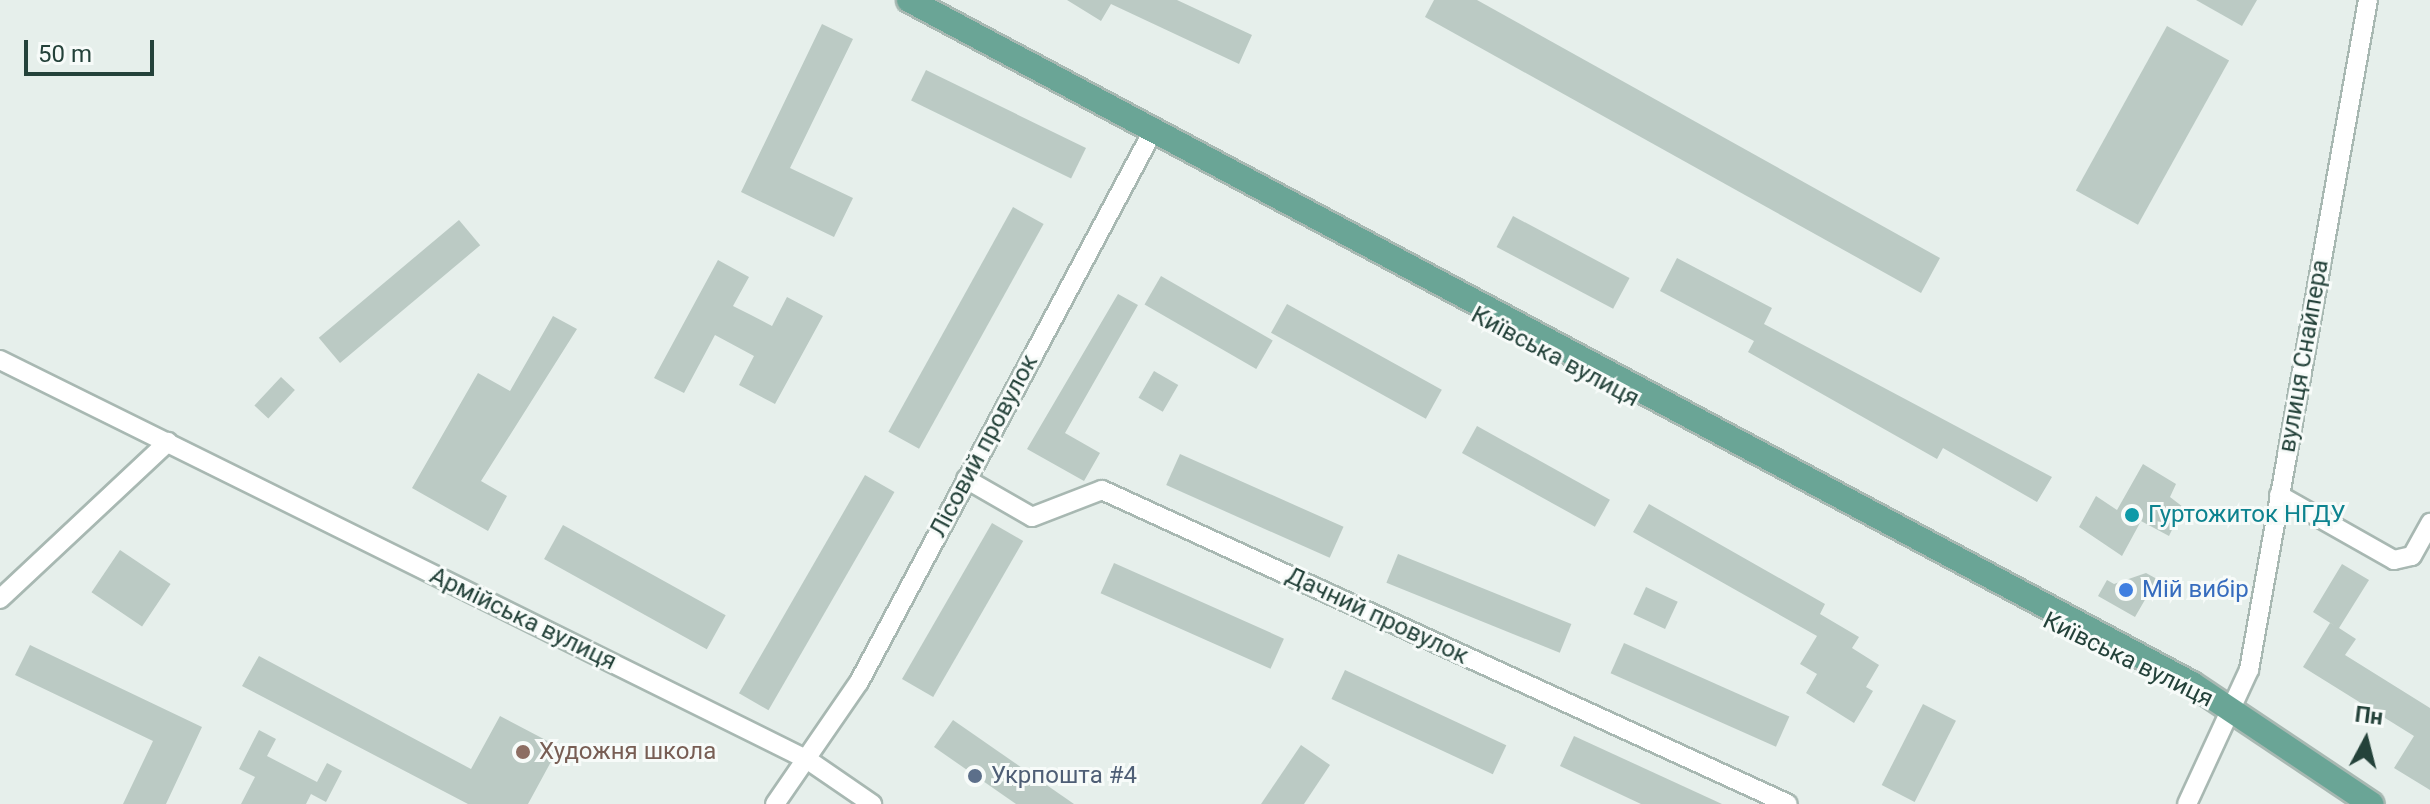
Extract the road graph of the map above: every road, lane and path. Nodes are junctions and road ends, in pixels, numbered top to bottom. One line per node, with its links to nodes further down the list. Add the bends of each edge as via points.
1 (887, 0): 4 (main road, Київська вулиця)
2 (909, 0): 4 (main road, Київська вулиця)
3 (2368, 0): 8 (street, вулиця Снайпера)
4 (1152, 133): 7 (street, Лісовий провулок); 11 (main road, Київська вулиця)
5 (0, 360): 6 (street, Армійська вулиця)
6 (168, 442): 10 (street); 12 (street, Армійська вулиця)
7 (966, 479): 12 (street, Лісовий провулок, via 859,682); 15 (street, Дачний провулок, via 1032,517 1102,490)
8 (2279, 495): 9 (street, via 2394,560 2412,556); 11 (street, вулиця Снайпера, via 2249,670)
9 (2430, 523)
10 (0, 599)
11 (2227, 708): 16 (street, вулиця Снайпера); 17 (main road, Київська вулиця)
12 (808, 760): 13 (street, Лісовий провулок); 14 (street, Армійська вулиця)
13 (775, 804)
14 (872, 804)
15 (1788, 804)
16 (2187, 804)
17 (2371, 804)

